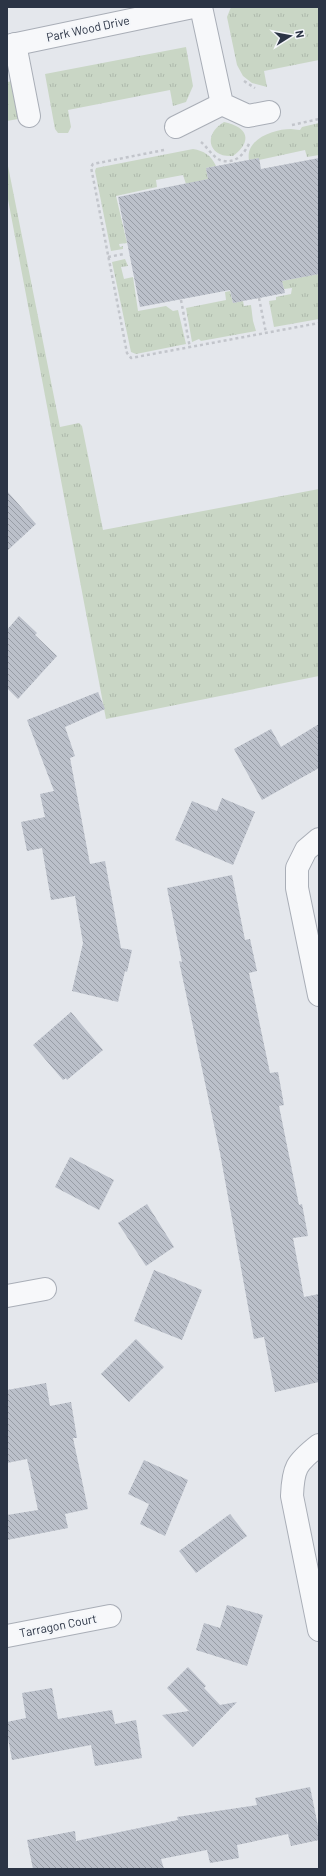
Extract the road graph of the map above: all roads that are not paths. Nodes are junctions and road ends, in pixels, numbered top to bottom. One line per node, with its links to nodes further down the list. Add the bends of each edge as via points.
1 (193, 7): 3 (street, Park Wood Drive)
2 (202, 7): 4 (street)
3 (11, 45): 6 (street)
4 (222, 104): 5 (street, via 248,116); 7 (street)
5 (270, 112)
6 (29, 116)
7 (176, 127)
8 (313, 845): 9 (street, via 297,868 297,888)
9 (319, 996)
10 (45, 1289): 11 (street)
11 (7, 1296)
12 (319, 1445): 14 (street, via 304,1456 296,1468 292,1476 292,1496)
13 (110, 1616): 15 (street, Tarragon Court)
14 (319, 1630)
15 (7, 1636)

